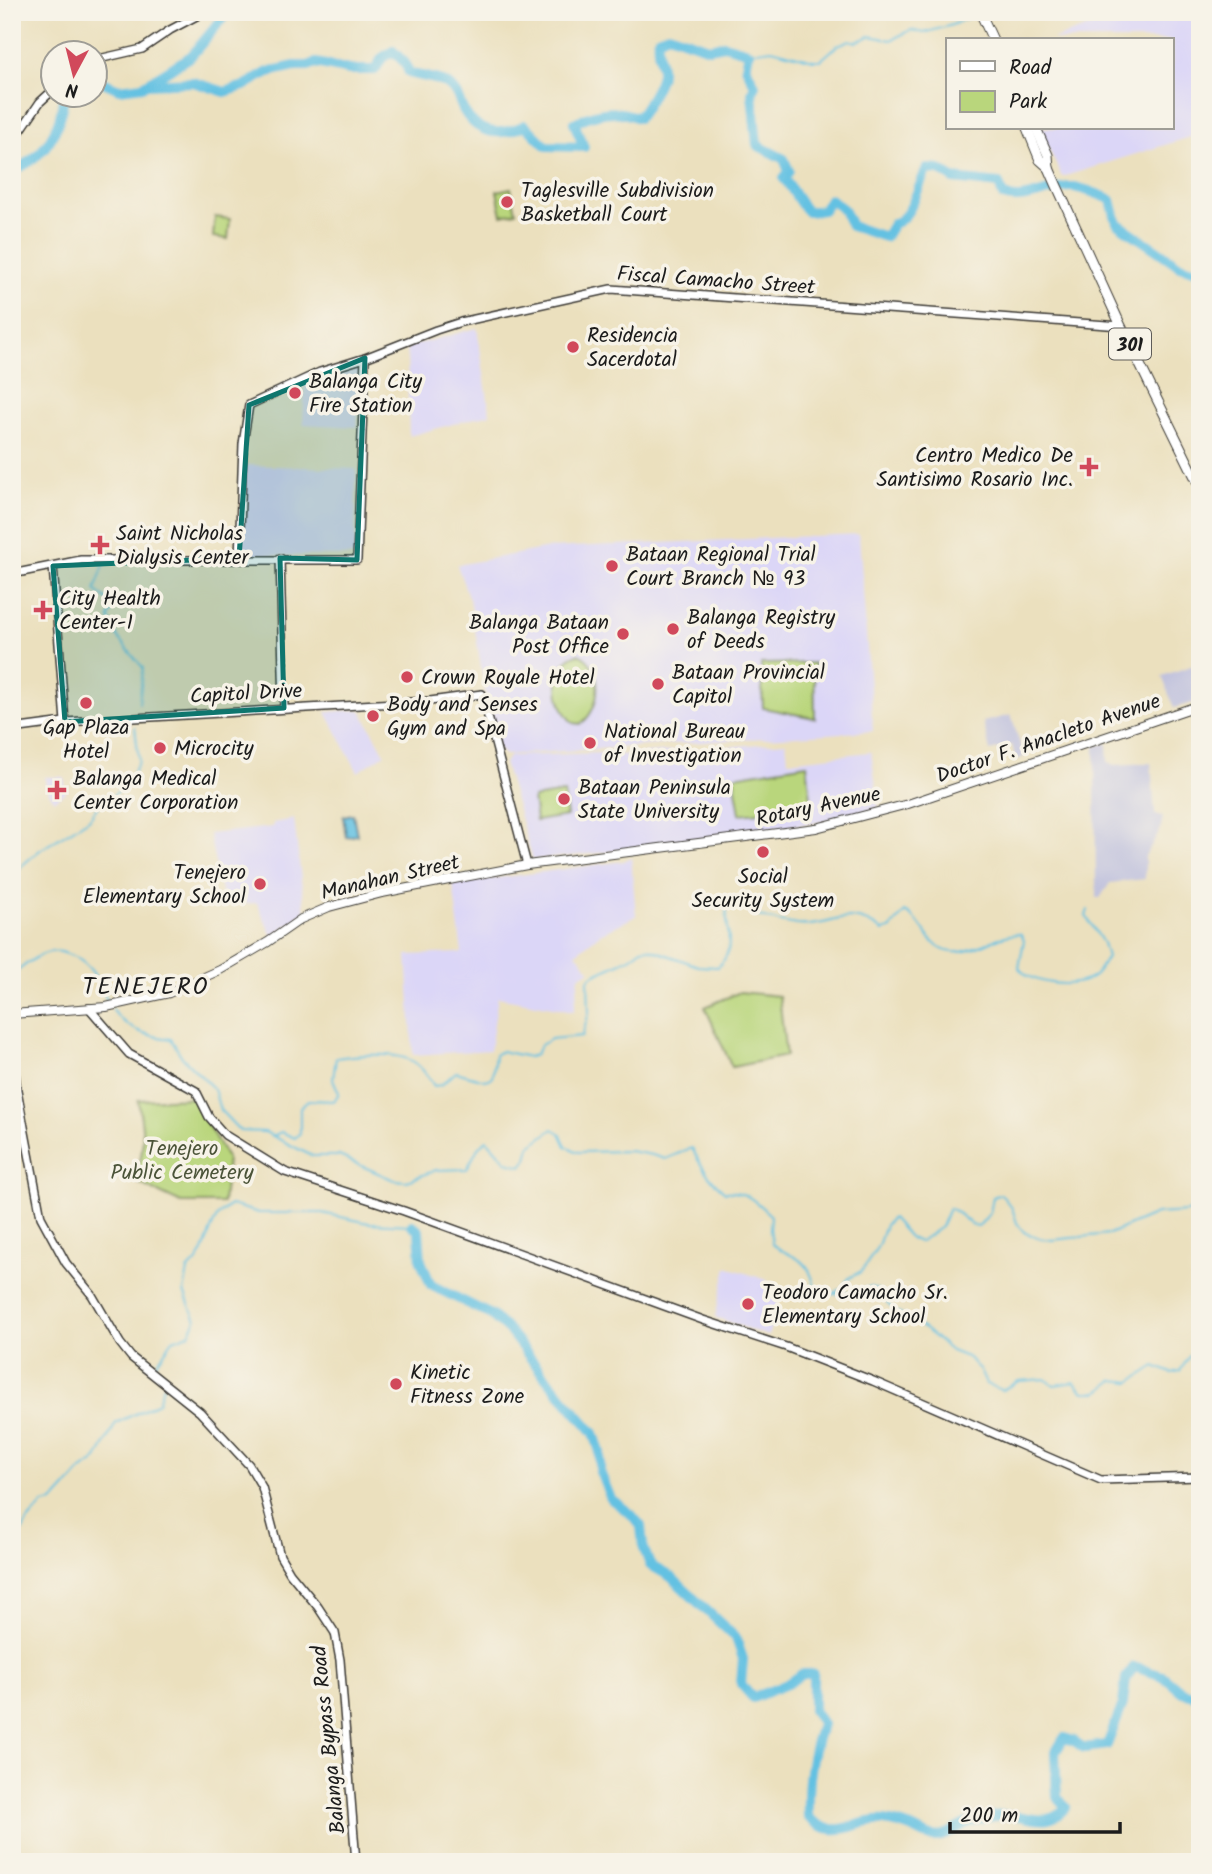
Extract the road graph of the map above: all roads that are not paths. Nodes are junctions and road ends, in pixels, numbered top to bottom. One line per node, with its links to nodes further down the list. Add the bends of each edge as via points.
1 (204, 12): 4 (street, via 142,49)
2 (980, 12): 3 (main road)
3 (991, 37)
4 (108, 57)
5 (38, 105): 8 (street)
6 (1028, 130): 9 (main road, 301)
7 (1037, 130): 9 (main road, 301)
8 (12, 143)
9 (1049, 168): 10 (main road, 301)
10 (1119, 323): 11 (street, Fiscal Camacho Street, via 611,289 461,321); 12 (main road, 301)
11 (365, 358): 13 (street, Fiscal Camacho Street, via 320,372 248,405); 14 (street, via 357,559)
12 (1200, 487)
13 (239, 558): 14 (street); 15 (street, via 82,560)
14 (280, 558): 18 (street)
15 (53, 566): 16 (street); 19 (street)
16 (12, 574)
17 (1200, 705): 21 (main road, Doctor F. Anacleto Avenue)
18 (284, 708): 19 (street, Capitol Drive); 22 (street, Capitol Drive, via 482,694)
19 (65, 722): 20 (street, Capitol Drive)
20 (12, 729)
21 (908, 804): 22 (main road, Rotary Avenue, via 817,828)
22 (527, 865): 23 (main road, Manahan Street, via 329,907 192,984)
23 (89, 1009): 24 (main road, Manahan Street); 26 (street, via 129,1054 195,1091 225,1135 285,1172 786,1347 1101,1480)
24 (12, 1014)
25 (12, 1049): 27 (street, Balanga Bypass Road, via 38,1207 57,1247 131,1357 200,1412 249,1465 262,1487 280,1556 335,1633)
26 (1200, 1477)
27 (356, 1862)

